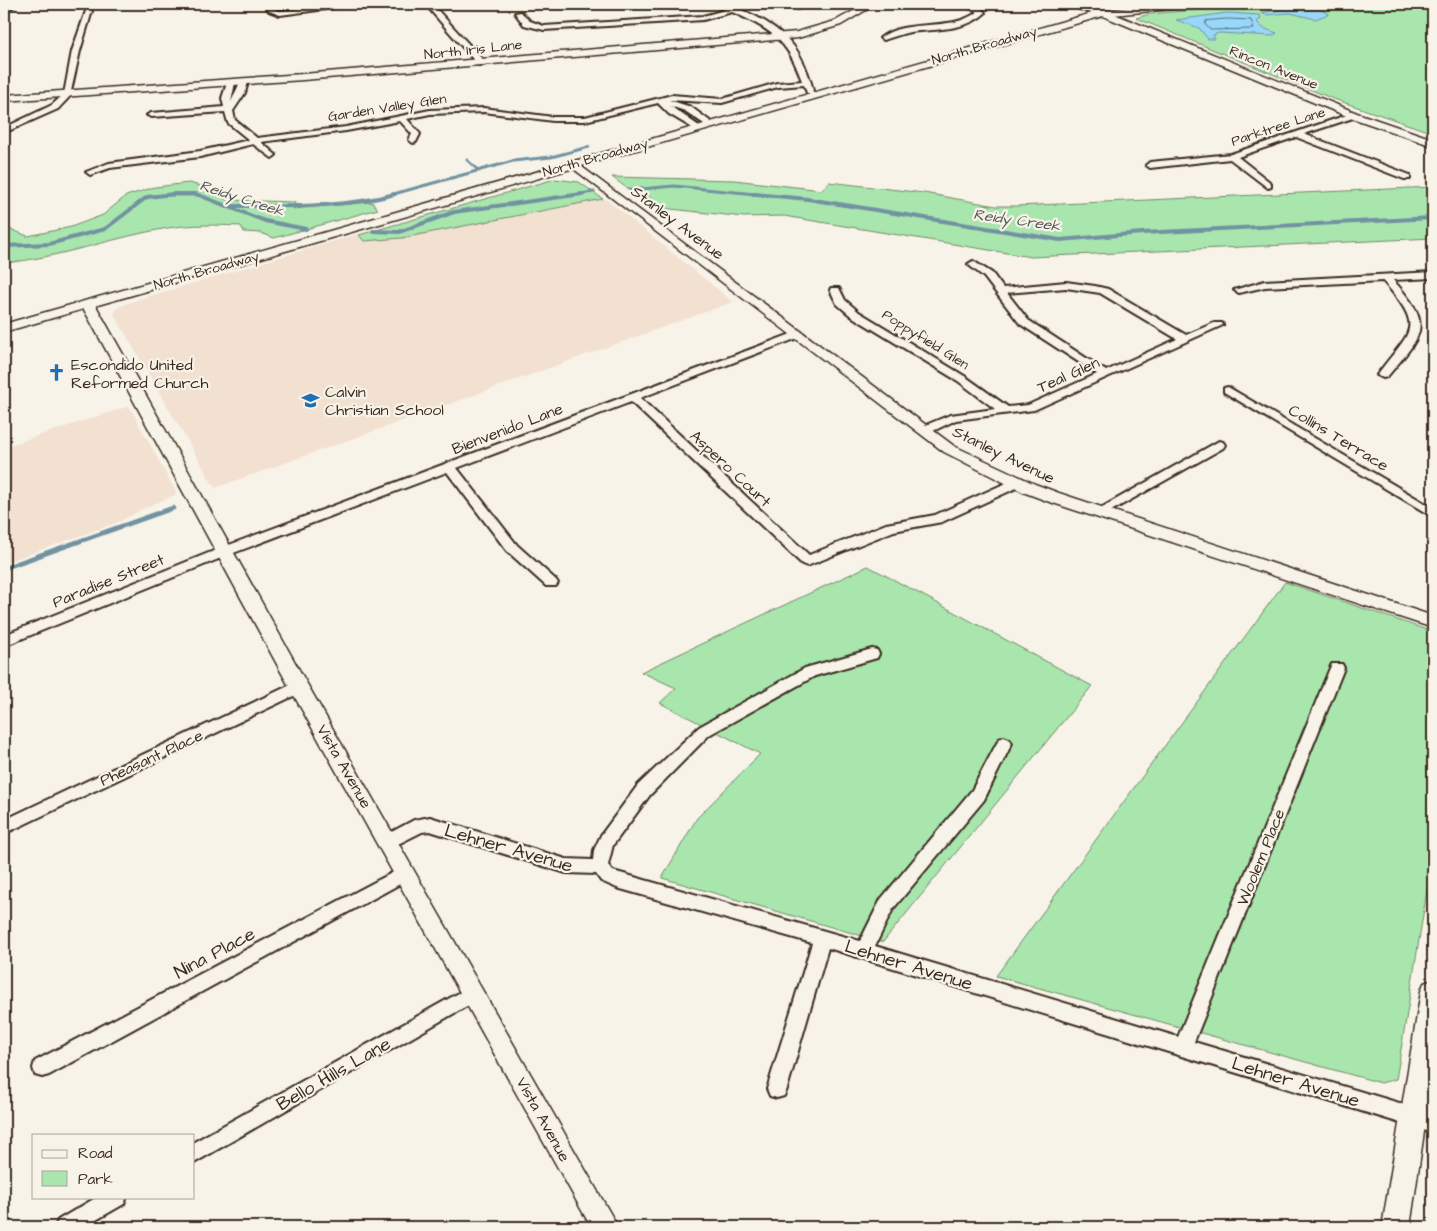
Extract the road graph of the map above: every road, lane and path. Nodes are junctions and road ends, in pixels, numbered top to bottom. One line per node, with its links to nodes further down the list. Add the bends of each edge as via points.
1 (16, 4): 14 (street)
2 (87, 4): 24 (street, via 89,11 76,51)
3 (268, 4): 4 (street, via 271,10 280,13)
4 (361, 4)
5 (428, 4): 20 (street)
6 (715, 4): 15 (street)
7 (790, 4): 13 (street)
8 (872, 4): 18 (street, North Iris Lane, via 820,30)
9 (966, 4): 19 (street, via 981,13 966,21 895,31)
10 (1065, 4): 17 (main road)
11 (1086, 4): 17 (main road)
12 (1190, 4): 17 (street, North Broadway)
13 (798, 6)
14 (4, 9)
15 (733, 10): 16 (street, via 703,18 544,28 527,23); 18 (street)
16 (519, 13)
17 (1104, 13): 25 (main road, North Broadway); 30 (main road, Rincon Avenue)
18 (780, 37): 20 (street, North Iris Lane); 23 (street, via 790,46)
19 (884, 38)
20 (481, 63): 22 (street, North Iris Lane)
21 (231, 82): 22 (street, North Iris Lane); 24 (street, North Iris Lane); 28 (street, via 226,98)
22 (244, 82): 28 (street, via 242,93)
23 (806, 83): 25 (street); 27 (street, Garden Valley Glen, via 778,85 722,101 682,96)
24 (68, 93): 26 (street, North Iris Lane); 34 (street, via 55,107)
25 (811, 94): 32 (main road, North Broadway)
26 (4, 98)
27 (660, 100): 31 (street, Garden Valley Glen, via 585,119 553,119 470,109); 32 (street, via 688,109); 33 (street)
28 (230, 109): 29 (street); 37 (street, via 231,121)
29 (151, 115)
30 (1352, 115): 35 (street, Parktree Lane); 38 (main road, Rincon Avenue)
31 (401, 117): 36 (street, via 416,134); 37 (street, Garden Valley Glen, via 346,129)
32 (710, 124): 33 (main road, North Broadway)
33 (696, 128): 41 (main road, North Broadway)
34 (4, 130)
35 (1299, 135): 40 (street, Parktree Lane); 44 (street)
36 (413, 140)
37 (253, 142): 39 (street); 43 (street, Garden Valley Glen)
38 (1433, 143)
39 (272, 155)
40 (1232, 156): 42 (street, Parktree Lane); 45 (street)
41 (574, 164): 53 (main road, North Broadway); 56 (street, Stanley Avenue)
42 (1150, 165)
43 (90, 172)
44 (1407, 177)
45 (1268, 184)
46 (973, 264): 52 (street, via 988,274)
47 (1433, 275): 48 (street)
48 (1385, 278): 49 (street); 59 (street, via 1410,304 1416,330 1413,339)
49 (1323, 280): 51 (street, via 1265,284)
50 (834, 290): 62 (street, Poppyfield Glen, via 841,302 855,314 962,379)
51 (1238, 290)
52 (1002, 291): 57 (street, via 1077,284 1091,286 1104,290); 58 (street, via 1024,322)
53 (88, 304): 55 (main road, North Broadway); 69 (street, Vista Avenue)
54 (1218, 325): 57 (street, Teal Glen)
55 (4, 328)
56 (799, 334): 61 (street, Bienvenido Lane); 63 (street, Stanley Avenue)
57 (1184, 339): 58 (street, Teal Glen)
58 (1105, 375): 62 (street, Teal Glen, via 1030,408)
59 (1383, 375)
60 (1228, 390): 68 (street, Collins Terrace)
61 (633, 398): 65 (street, Bienvenido Lane); 66 (street, Aspero Court, via 808,561 891,526 938,519)
62 (1006, 412): 63 (street, Teal Glen, via 954,417)
63 (925, 430): 66 (street, Stanley Avenue, via 949,449)
64 (1219, 445): 67 (street)
65 (450, 467): 69 (street, Bienvenido Lane); 70 (street, via 512,548)
66 (1018, 482): 67 (street, Stanley Avenue)
67 (1098, 512): 71 (street, Stanley Avenue)
68 (1433, 513)
69 (226, 551): 72 (street, Paradise Street); 75 (street, Vista Avenue)
70 (551, 583)
71 (1433, 622)
72 (4, 641)
73 (872, 654): 79 (street, via 810,672 704,731 644,790 607,840)
74 (1337, 668): 85 (street, Woolem Place)
75 (299, 687): 77 (street, Pheasant Place); 78 (street, Vista Avenue)
76 (1004, 743): 82 (street, via 978,795 887,904)
77 (4, 827)
78 (388, 842): 79 (street, Lehner Avenue, via 420,825 430,824 566,866); 80 (street, Vista Avenue)
79 (600, 867): 81 (street, Lehner Avenue, via 616,881)
80 (405, 873): 84 (street, Vista Avenue); 86 (street, Nina Place)
81 (822, 938): 82 (street, Lehner Avenue); 87 (street)
82 (864, 950): 85 (street, Lehner Avenue)
83 (1433, 991): 88 (main road)
84 (473, 993): 89 (street, Bello Hills Lane); 92 (street, Vista Avenue)
85 (1183, 1047): 88 (street, Lehner Avenue)
86 (42, 1068)
87 (777, 1090)
88 (1423, 1120): 93 (main road)
89 (195, 1152)
90 (115, 1198): 91 (street)
91 (65, 1227)
92 (605, 1227)
93 (1396, 1227)

